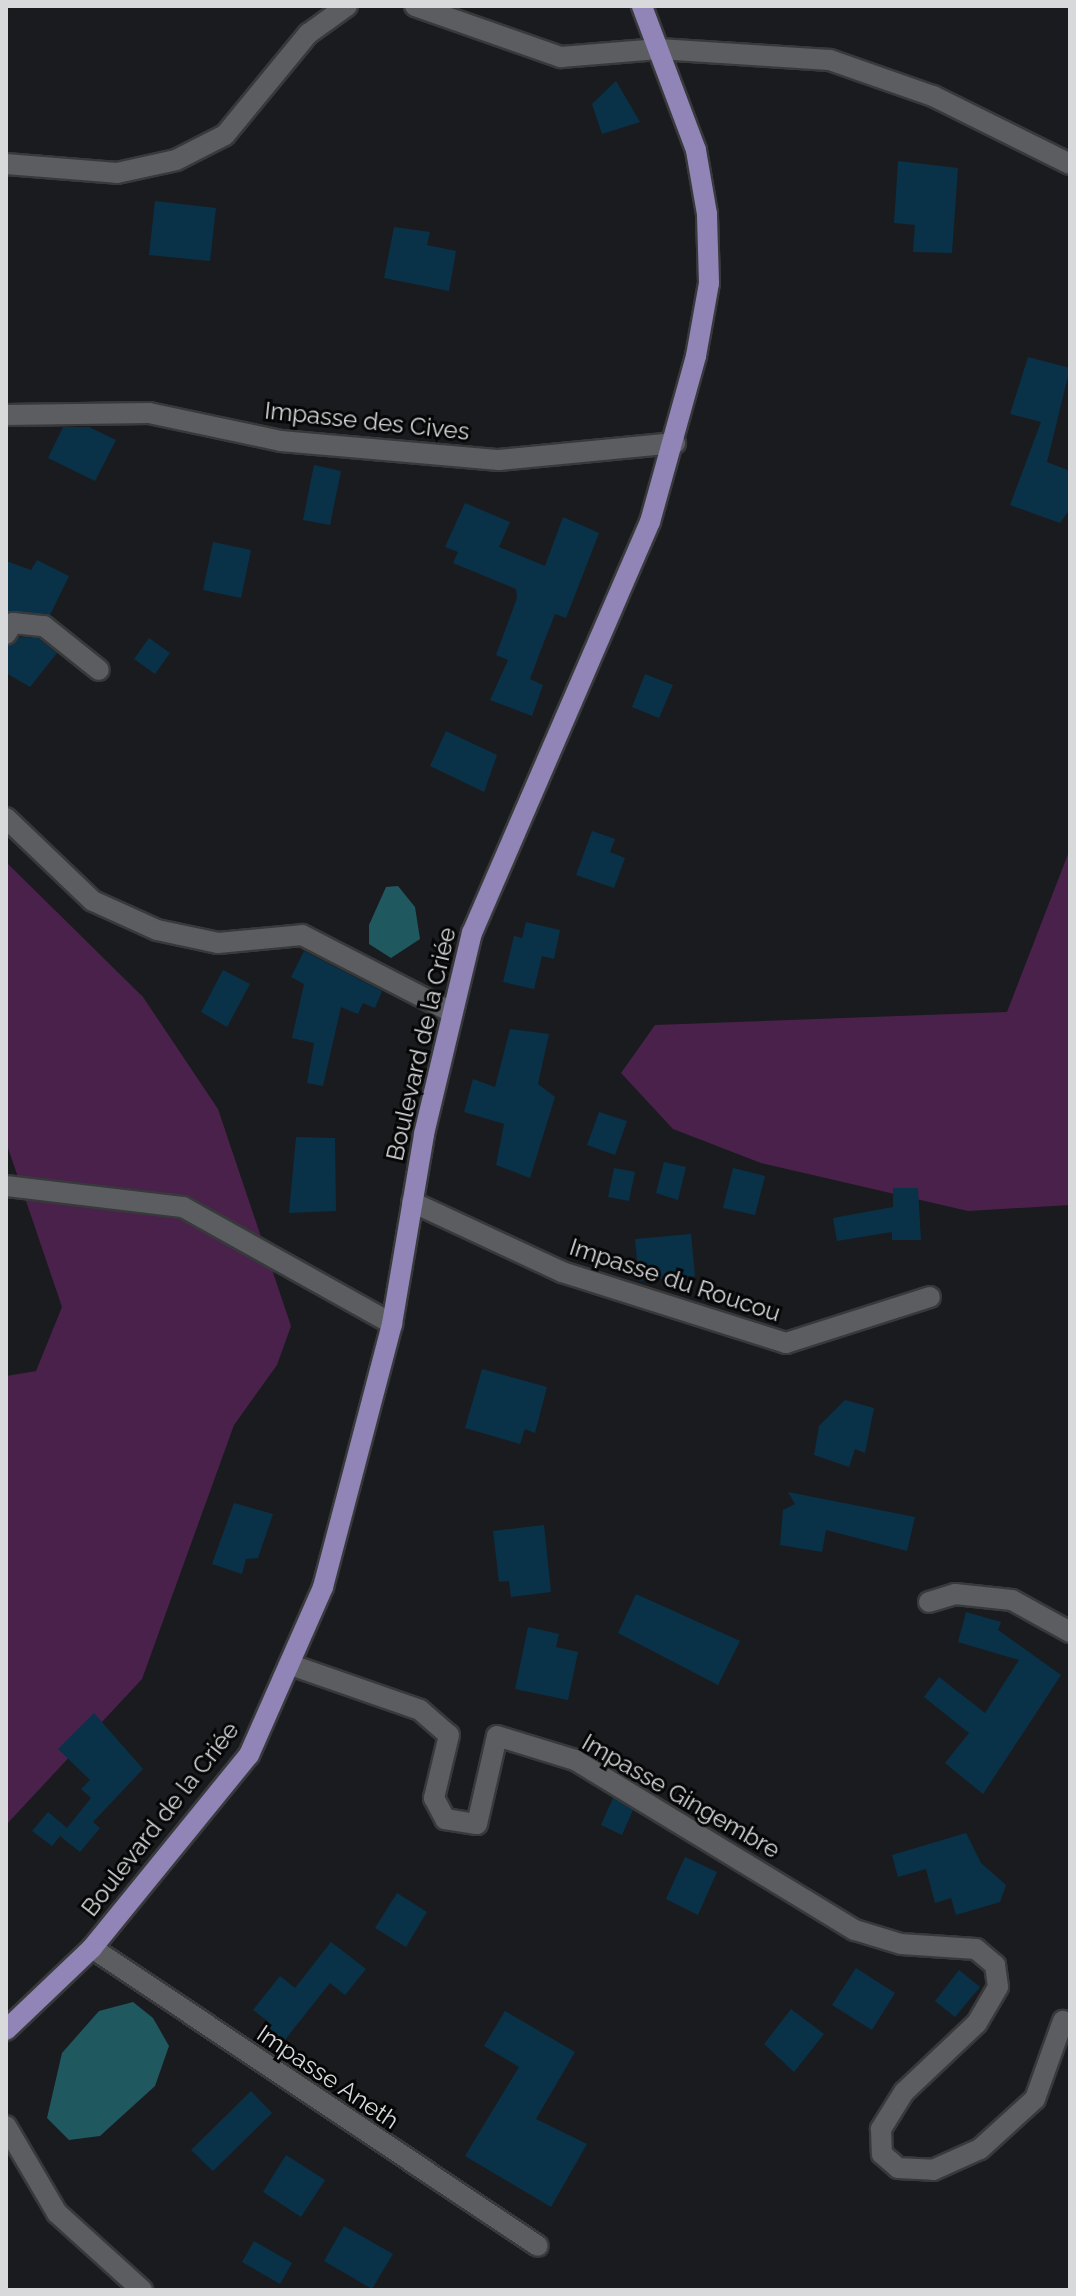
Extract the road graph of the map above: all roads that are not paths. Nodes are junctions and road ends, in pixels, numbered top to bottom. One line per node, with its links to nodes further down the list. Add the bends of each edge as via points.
1 (347, 6): 5 (street, via 308,34 225,135 176,160 117,173)
2 (415, 6): 4 (street, via 561,57)
3 (642, 6): 4 (main road, Boulevard de la Criée)
4 (659, 49): 6 (street, via 830,60 933,96); 8 (main road, Boulevard de la Criée, via 696,150 707,228 709,283)
5 (6, 164)
6 (1070, 164)
7 (6, 415): 8 (street, Impasse des Cives, via 149,413 281,441 499,460)
8 (675, 443): 12 (main road, Boulevard de la Criée, via 650,522 472,933)
9 (6, 634): 10 (street, via 13,623 44,626)
10 (99, 670)
11 (6, 818): 12 (street, via 93,901 157,930 218,943 302,935)
12 (451, 1012): 14 (main road, Boulevard de la Criée)
13 (6, 1186): 16 (street, via 183,1207)
14 (412, 1202): 15 (street, Impasse du Roucou, via 562,1272 786,1343); 16 (main road, Boulevard de la Criée)
15 (930, 1297)
16 (392, 1324): 19 (main road, Boulevard de la Criée, via 323,1587)
17 (929, 1602): 18 (street, via 955,1594 1012,1600)
18 (1070, 1632)
19 (294, 1666): 20 (main road, Boulevard de la Criée, via 249,1755); 21 (street, Impasse Gingembre, via 420,1710 449,1735 434,1798 445,1819 477,1824 497,1736 575,1760 855,1930 901,1944 976,1949 995,1965 998,1987 977,2023 904,2092 881,2129 882,2154 898,2168 933,2170 980,2149 1035,2099)
20 (92, 1948): 22 (main road, Boulevard de la Criée); 24 (street, Impasse Aneth)
21 (1063, 2021)
22 (6, 2030)
23 (6, 2126): 25 (street, via 57,2213)
24 (538, 2246)
25 (142, 2290)

